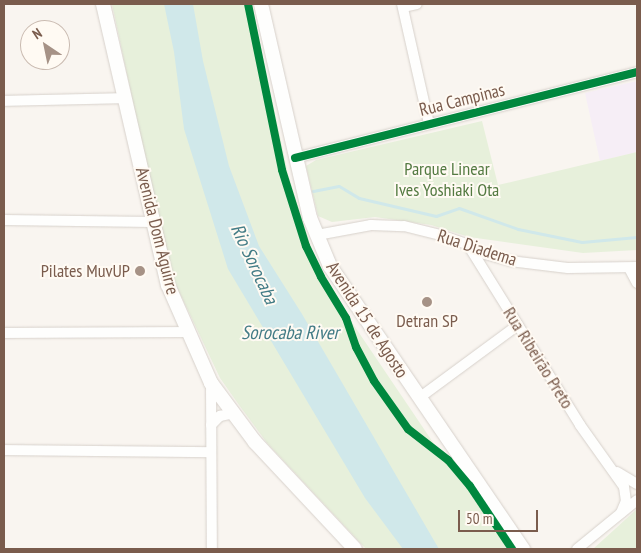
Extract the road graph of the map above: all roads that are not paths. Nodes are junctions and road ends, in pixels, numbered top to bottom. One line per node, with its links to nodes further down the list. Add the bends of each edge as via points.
1 (103, 4): 6 (main road, Avenida Dom Aguirre)
2 (261, 4): 9 (main road, Avenida 15 de Agosto)
3 (417, 4): 4 (street)
4 (402, 5): 8 (street)
5 (637, 72): 8 (street, Rua Campinas)
6 (126, 98): 7 (street); 11 (main road, Avenida Dom Aguirre)
7 (4, 101)
8 (429, 124): 9 (street, Rua Campinas)
9 (295, 158): 12 (main road, Avenida 15 de Agosto)
10 (4, 220): 11 (street)
11 (152, 222): 17 (main road, Avenida Dom Aguirre, via 168,285)
12 (317, 235): 13 (street, Rua Diadema, via 371,226 404,226); 20 (main road, Avenida 15 de Agosto, via 336,276)
13 (469, 245): 14 (street, Rua Diadema, via 481,253 510,261 568,268); 16 (street, Rua Ribeirão Preto)
14 (633, 267): 15 (street)
15 (637, 283)
16 (518, 325): 20 (street); 25 (street, Rua Ribeirão Preto, via 580,425)
17 (188, 332): 18 (street); 19 (main road, Avenida Dom Aguirre)
18 (4, 333)
19 (211, 383): 21 (main road, Avenida Dom Aguirre); 22 (street)
20 (418, 398): 31 (main road, Avenida 15 de Agosto)
21 (234, 413): 22 (street, via 220,416); 30 (main road, Avenida Dom Aguirre, via 286,476)
22 (211, 425): 24 (street)
23 (4, 450): 24 (street)
24 (211, 452): 29 (street)
25 (612, 468): 26 (street, Rua Ribeirão Preto); 28 (street, Rua Ribeirão Preto, via 626,494)
26 (637, 484)
27 (637, 500): 28 (street)
28 (621, 513): 32 (street)
29 (212, 549)
30 (356, 549)
31 (523, 549)
32 (577, 549)

